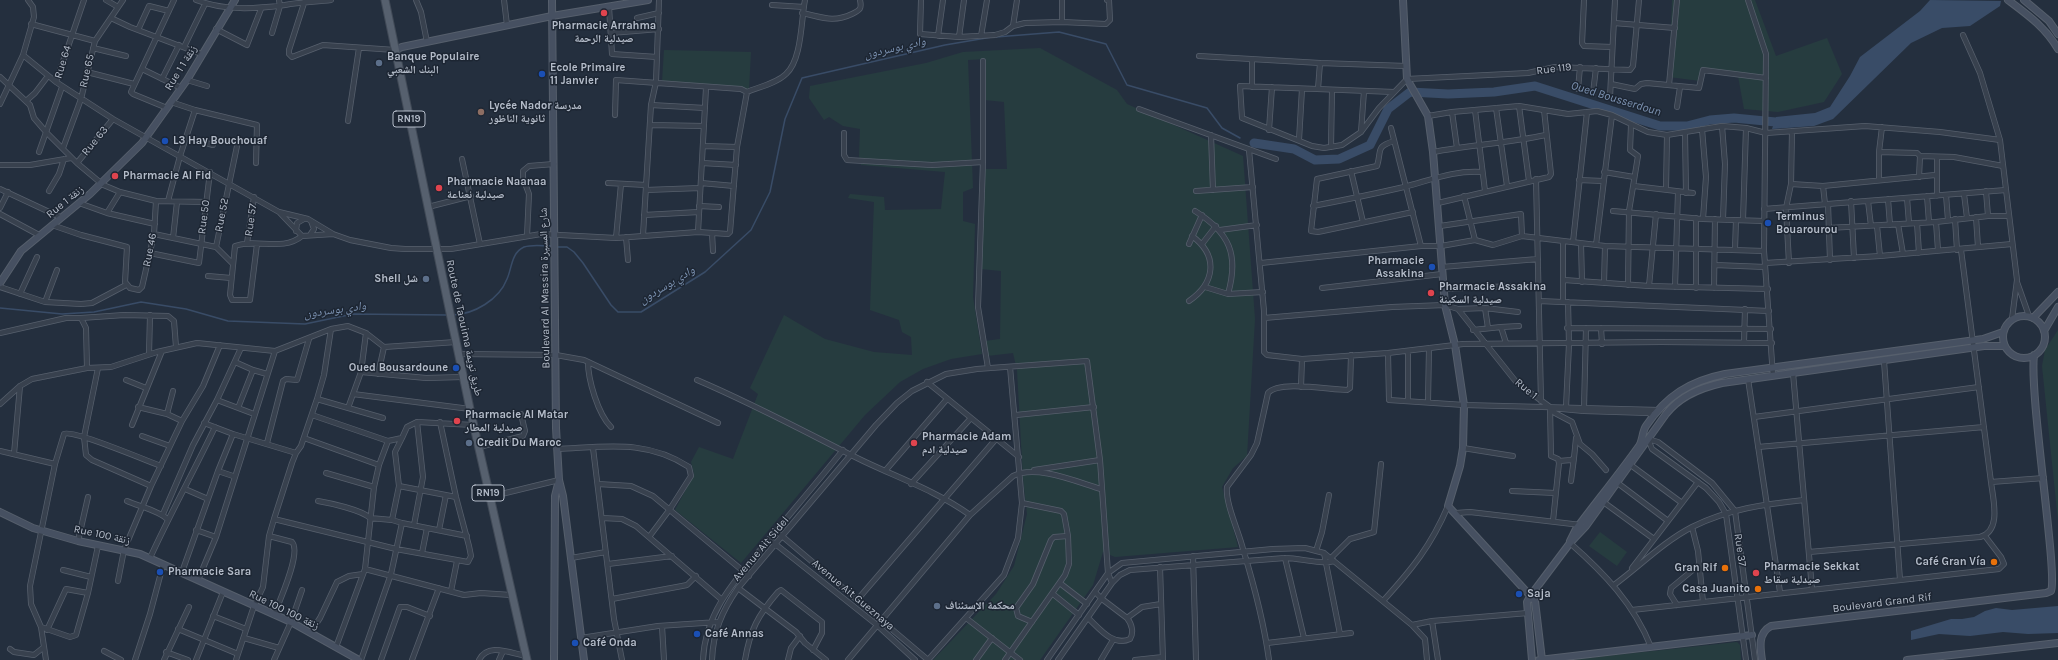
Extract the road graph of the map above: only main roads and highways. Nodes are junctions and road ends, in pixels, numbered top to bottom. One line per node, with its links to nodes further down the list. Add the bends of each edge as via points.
1 (385, 0): 2 (main road, Route de Taouima طريق تويمة / RN19, via 473,425)
2 (526, 658)

